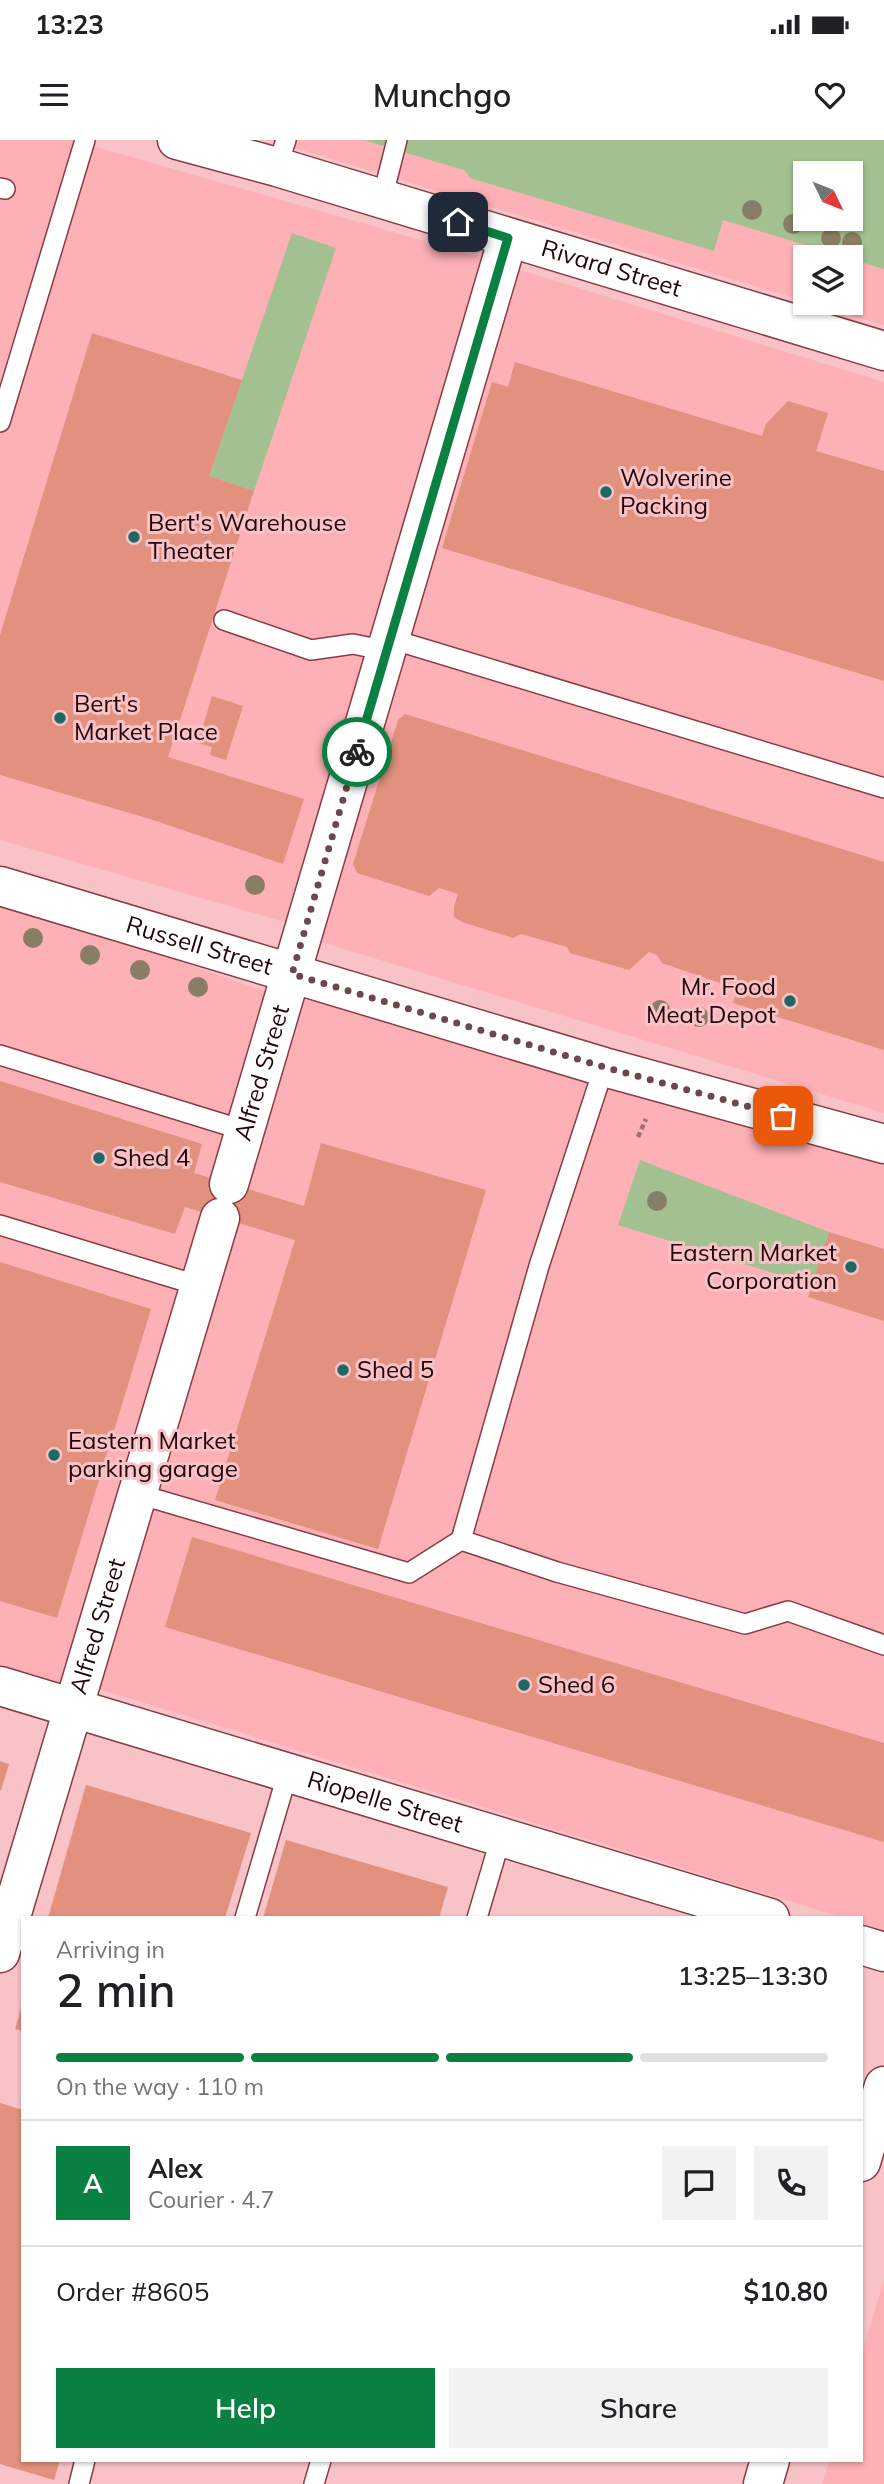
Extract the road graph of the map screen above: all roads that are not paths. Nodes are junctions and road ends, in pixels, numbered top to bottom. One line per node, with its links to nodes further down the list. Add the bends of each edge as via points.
1 (85, 140): 8 (lane)
2 (177, 140): 4 (street, Rivard Street)
3 (397, 140): 5 (lane)
4 (281, 154): 5 (street, Rivard Street)
5 (382, 200): 6 (street, Rivard Street)
6 (508, 238): 7 (street, Rivard Street); 10 (street, Alfred Street)
7 (884, 351)
8 (0, 422)
9 (225, 620): 10 (lane, via 311,650)
10 (389, 645): 11 (lane); 13 (street, Alfred Street)
11 (884, 788)
12 (0, 886): 13 (street, Russell Street)
13 (292, 974): 15 (street, Russell Street); 16 (street, Alfred Street)
14 (0, 1055): 16 (lane)
15 (604, 1067): 17 (street, Russell Street); 21 (lane, via 539,1266)
16 (246, 1130): 19 (street, Alfred Street)
17 (884, 1144)
18 (0, 1225): 19 (lane)
19 (200, 1286): 20 (street, Alfred Street)
20 (138, 1494): 21 (lane, via 409,1573); 24 (street, Alfred Street)
21 (461, 1540): 22 (lane, via 745,1624 788,1611)
22 (884, 1645)
23 (0, 1686): 24 (street, Riopelle Street)
24 (75, 1708): 25 (street, Riopelle Street); 32 (street, Alfred Street)
25 (288, 1772): 26 (street, Riopelle Street); 27 (lane)
26 (501, 1837): 28 (lane); 29 (street, Riopelle Street)
27 (246, 1916)
28 (478, 1916)
29 (763, 1916)
30 (863, 1946): 31 (street)
31 (884, 1952)
32 (0, 1953)
33 (884, 2086): 34 (street)
34 (863, 2155)
35 (84, 2462): 38 (lane)
36 (320, 2462): 39 (lane)
37 (769, 2462): 40 (street)
38 (79, 2484)
39 (314, 2484)
40 (763, 2484)

